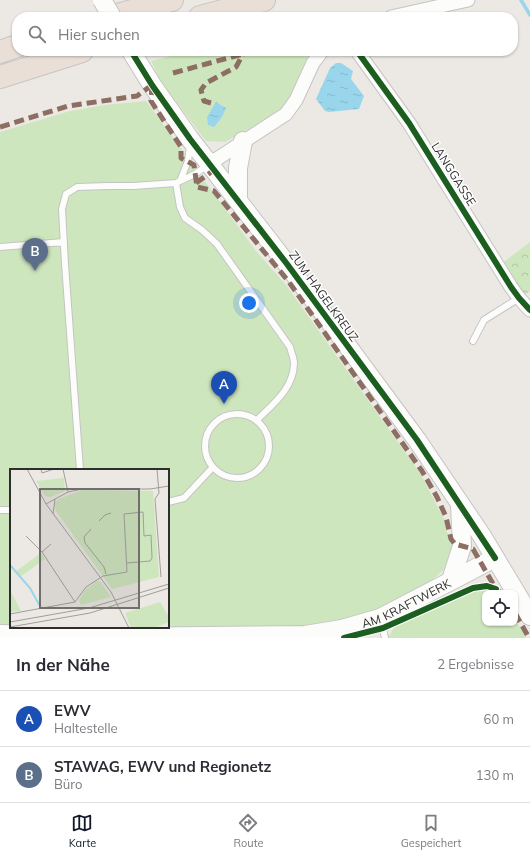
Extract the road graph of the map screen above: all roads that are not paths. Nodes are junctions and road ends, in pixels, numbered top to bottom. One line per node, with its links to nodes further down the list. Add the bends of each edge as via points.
1 (102, 0): 5 (street, bridge)
2 (172, 0): 6 (highway)
3 (264, 0): 7 (highway)
4 (468, 0): 8 (street)
5 (108, 12)
6 (129, 12)
7 (219, 12)
8 (414, 12)
9 (12, 48): 10 (highway)
10 (0, 52)
11 (66, 56): 15 (highway)
12 (318, 56): 17 (street, via 286,114)
13 (361, 56): 23 (street, LANGGASSE, via 409,123)
14 (134, 57): 16 (street, ZUM HAGELKREUZ)
15 (0, 77)
16 (190, 139): 18 (street, ZUM HAGELKREUZ); 19 (lane, via 189,157)
17 (243, 141): 18 (street); 20 (street, via 238,168)
18 (209, 164): 19 (lane); 20 (street, ZUM HAGELKREUZ)
19 (178, 182): 21 (lane, via 78,187 66,194 62,209); 26 (lane, via 180,207 186,218 217,244 290,347 294,362 292,379 285,391)
20 (238, 200): 30 (street, ZUM HAGELKREUZ, via 408,428)
21 (64, 242): 22 (lane); 28 (lane)
22 (0, 247)
23 (519, 298): 24 (street, LANGGASSE); 25 (lane, via 484,320)
24 (530, 310)
25 (473, 341)
26 (257, 420): 27 (lane, via 235,414 221,418 214,424 205,440 205,450); 27 (lane, via 263,427 270,445 268,455 260,468 247,476 237,478 226,476)
27 (213, 467): 29 (lane, via 184,498)
28 (80, 469)
29 (169, 502)
30 (460, 503): 31 (street, ZUM HAGELKREUZ); 32 (street, via 462,546)
31 (495, 558): 32 (street, AM KRAFTWERK); 33 (street, ZUM HAGELKREUZ)
32 (451, 580): 34 (street, AM KRAFTWERK)
33 (530, 616)
34 (380, 618): 35 (street, AM KRAFTWERK, via 342,629 305,635 105,637); 36 (lane)
35 (0, 634)
36 (385, 638)

